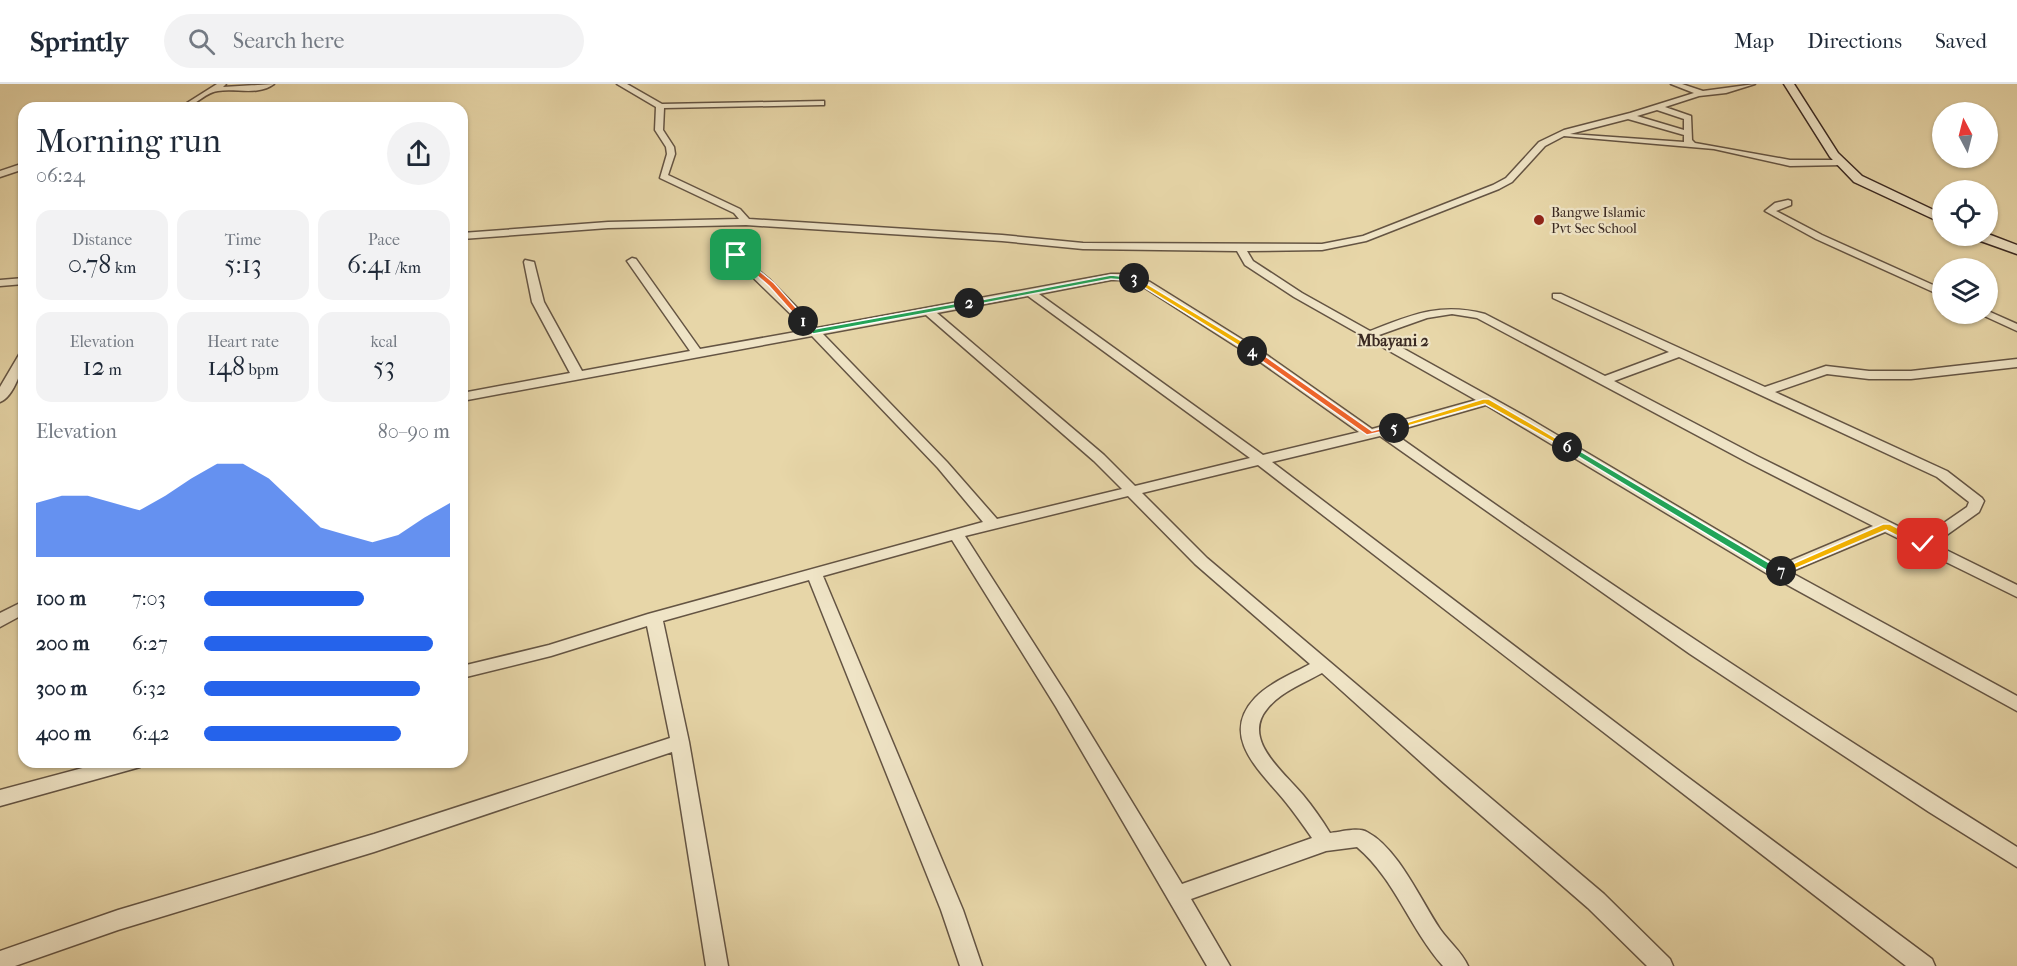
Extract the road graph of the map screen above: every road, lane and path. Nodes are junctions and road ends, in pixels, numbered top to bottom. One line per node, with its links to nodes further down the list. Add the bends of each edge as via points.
1 (270, 84): 6 (street, via 262,88)
2 (621, 84): 10 (street)
3 (1675, 84): 7 (street)
4 (1751, 84): 7 (street)
5 (1789, 84): 16 (street)
6 (219, 86): 8 (street)
7 (1701, 93): 11 (street)
8 (193, 102)
9 (821, 103): 10 (street)
10 (660, 106): 21 (street, via 659,130 671,154 663,176 737,211)
11 (1657, 107): 12 (street); 13 (street, via 1688,118)
12 (1628, 116): 13 (street); 14 (street)
13 (1688, 134): 15 (street, via 1688,141)
14 (1556, 136): 15 (street); 24 (street, via 1542,144 1504,183 1366,238 1323,247)
15 (1694, 146): 16 (street, via 1741,151 1790,163)
16 (1840, 163): 20 (street, via 1858,179)
17 (18, 168): 18 (street)
18 (0, 174)
19 (1788, 203): 31 (street, via 1770,211)
20 (1932, 214)
21 (746, 222): 22 (street, via 608,225); 24 (street, via 1083,246)
22 (468, 236)
23 (1998, 243): 25 (street)
24 (1241, 248): 38 (street, via 1245,260 1261,273)
25 (2017, 250)
26 (736, 255): 37 (street, via 771,284)
27 (632, 261): 39 (street)
28 (529, 262): 43 (street, via 538,302)
29 (18, 282): 30 (street)
30 (0, 283)
31 (1932, 288)
32 (1030, 292): 34 (street); 49 (street, via 1111,277 1136,279); 50 (street)
33 (1557, 296): 40 (street)
34 (928, 311): 37 (street); 51 (street)
35 (1998, 319): 36 (street)
36 (2017, 328)
37 (813, 331): 39 (street); 52 (street, via 966,489)
38 (1369, 335): 44 (street, via 1441,310 1468,312); 48 (street)
39 (697, 353): 43 (street)
40 (1679, 353): 44 (street); 45 (street)
41 (2017, 363): 45 (street, via 1929,374 1869,375 1821,370)
42 (18, 367): 47 (street)
43 (577, 374): 46 (street)
44 (1604, 381): 53 (street)
45 (1764, 392): 55 (street, via 1929,466 1977,501 1974,509)
46 (468, 395)
47 (0, 398)
48 (1486, 401): 49 (street); 56 (street)
49 (1376, 432): 50 (street); 69 (street, via 1885,774)
50 (1261, 460): 51 (street); 77 (street)
51 (1132, 491): 52 (street); 62 (street, via 1201,561)
52 (993, 524): 54 (street)
53 (1886, 526): 55 (street); 56 (street)
54 (956, 534): 57 (street); 70 (street, via 1062,702)
55 (1923, 544): 58 (street)
56 (1778, 572): 64 (street)
57 (814, 573): 60 (street); 73 (street, via 952,910)
58 (2017, 592)
59 (18, 610): 61 (street)
60 (654, 618): 63 (street); 65 (street)
61 (0, 621)
62 (1323, 664): 68 (street, via 1261,704 1252,717 1249,735 1255,751); 76 (street, via 1596,901)
63 (468, 671)
64 (2017, 704)
65 (680, 742): 71 (street); 72 (street)
66 (112, 768): 67 (street)
67 (0, 798)
68 (1325, 842): 70 (street); 75 (street, via 1361,838 1372,845 1431,936)
69 (2017, 858)
70 (1176, 896): 74 (street)
71 (0, 961)
72 (717, 966)
73 (971, 966)
74 (1218, 966)
75 (1457, 966)
76 (1662, 966)
77 (1924, 966)

